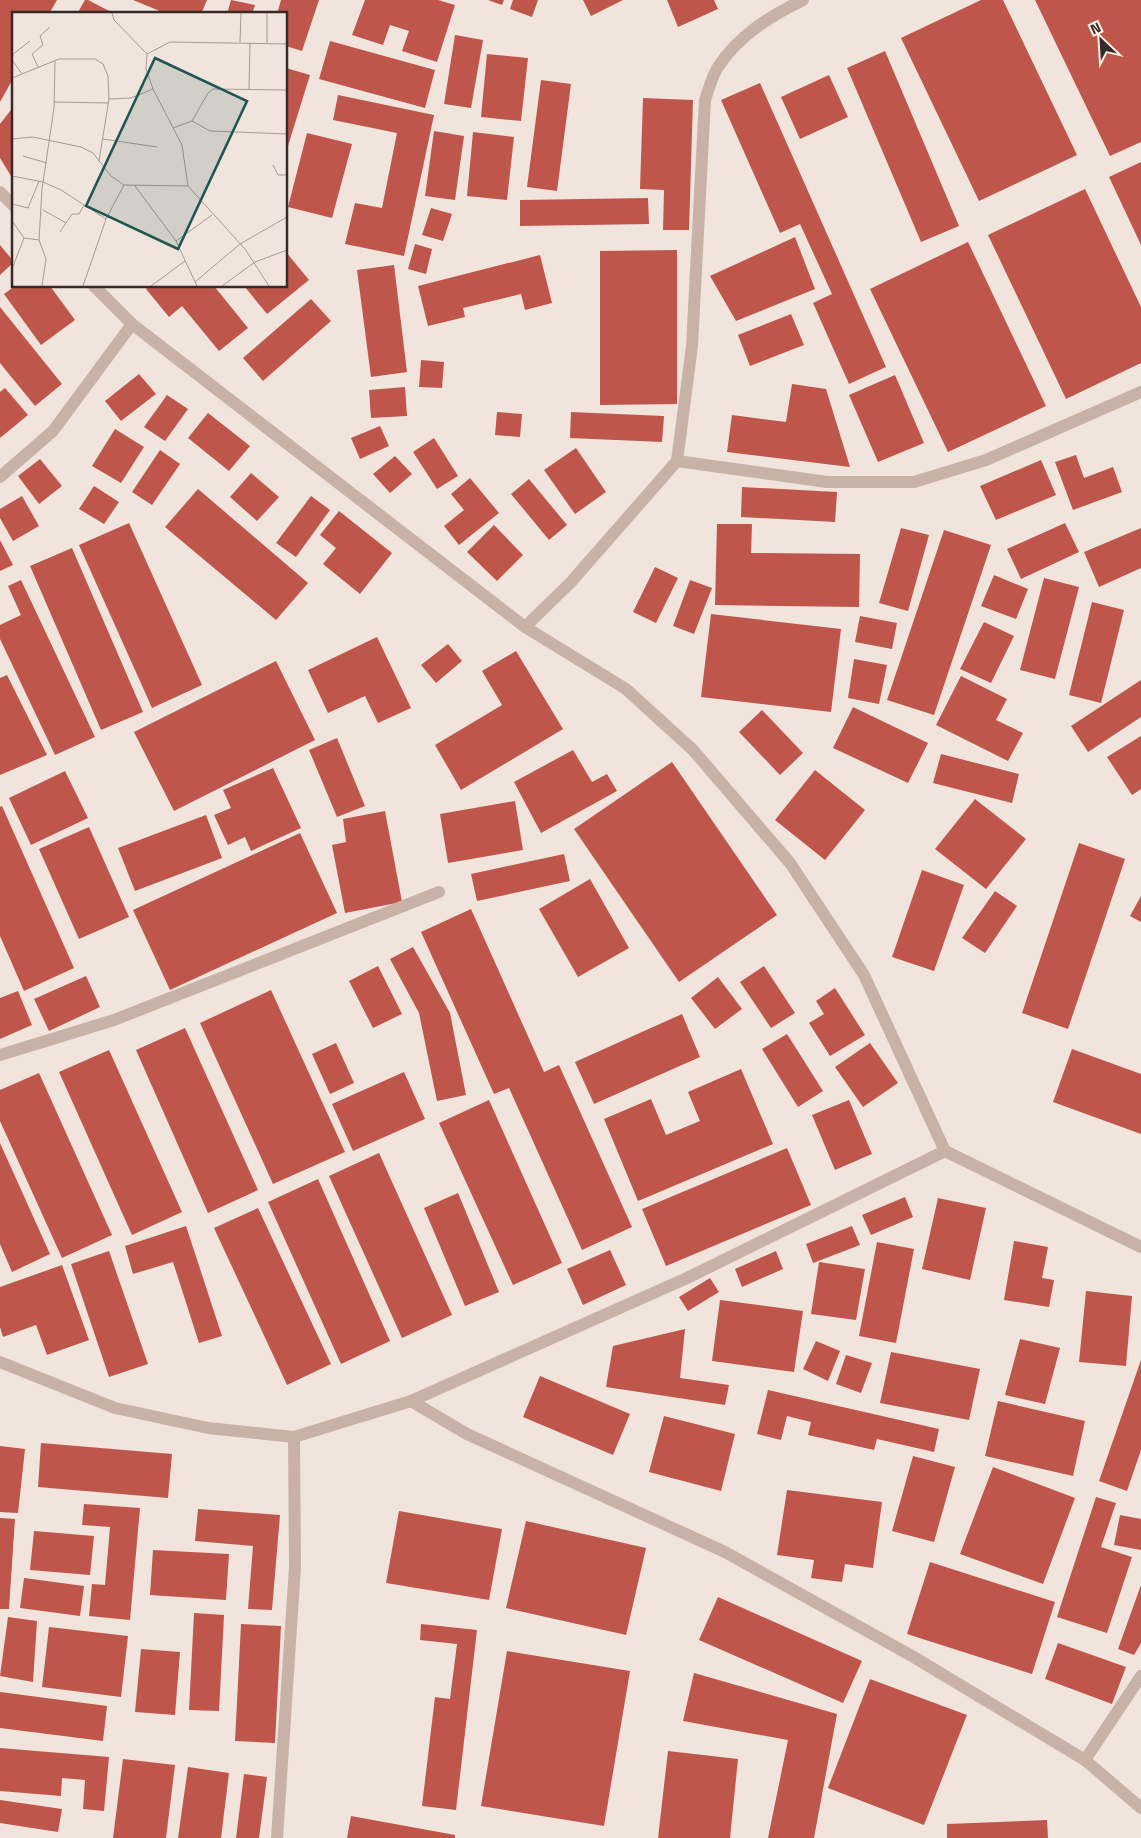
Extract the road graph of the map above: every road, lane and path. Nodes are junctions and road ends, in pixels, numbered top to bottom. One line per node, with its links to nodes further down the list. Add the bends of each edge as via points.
1 (802, 0): 7 (street, via 775,13 744,36 717,68 705,100 692,346)
2 (0, 192): 3 (street)
3 (12, 204)
4 (96, 288): 5 (street)
5 (132, 324): 8 (street, via 53,431); 9 (street)
6 (1141, 392): 7 (street, via 986,460 914,482 827,482)
7 (677, 461): 9 (street, via 571,582)
8 (0, 477)
9 (525, 627): 12 (street, via 626,689 693,750 790,863 864,975)
10 (439, 892): 11 (street, via 114,1020)
11 (0, 1055)
12 (945, 1150): 13 (street); 15 (street, via 687,1278)
13 (1141, 1247)
14 (0, 1362): 16 (street, via 115,1408 208,1428)
15 (411, 1401): 16 (street); 18 (street, via 467,1434 725,1552 912,1656)
16 (294, 1437): 20 (street, via 295,1567)
17 (1141, 1676): 18 (street)
18 (1085, 1760): 19 (street)
19 (1141, 1808)
20 (276, 1838)

